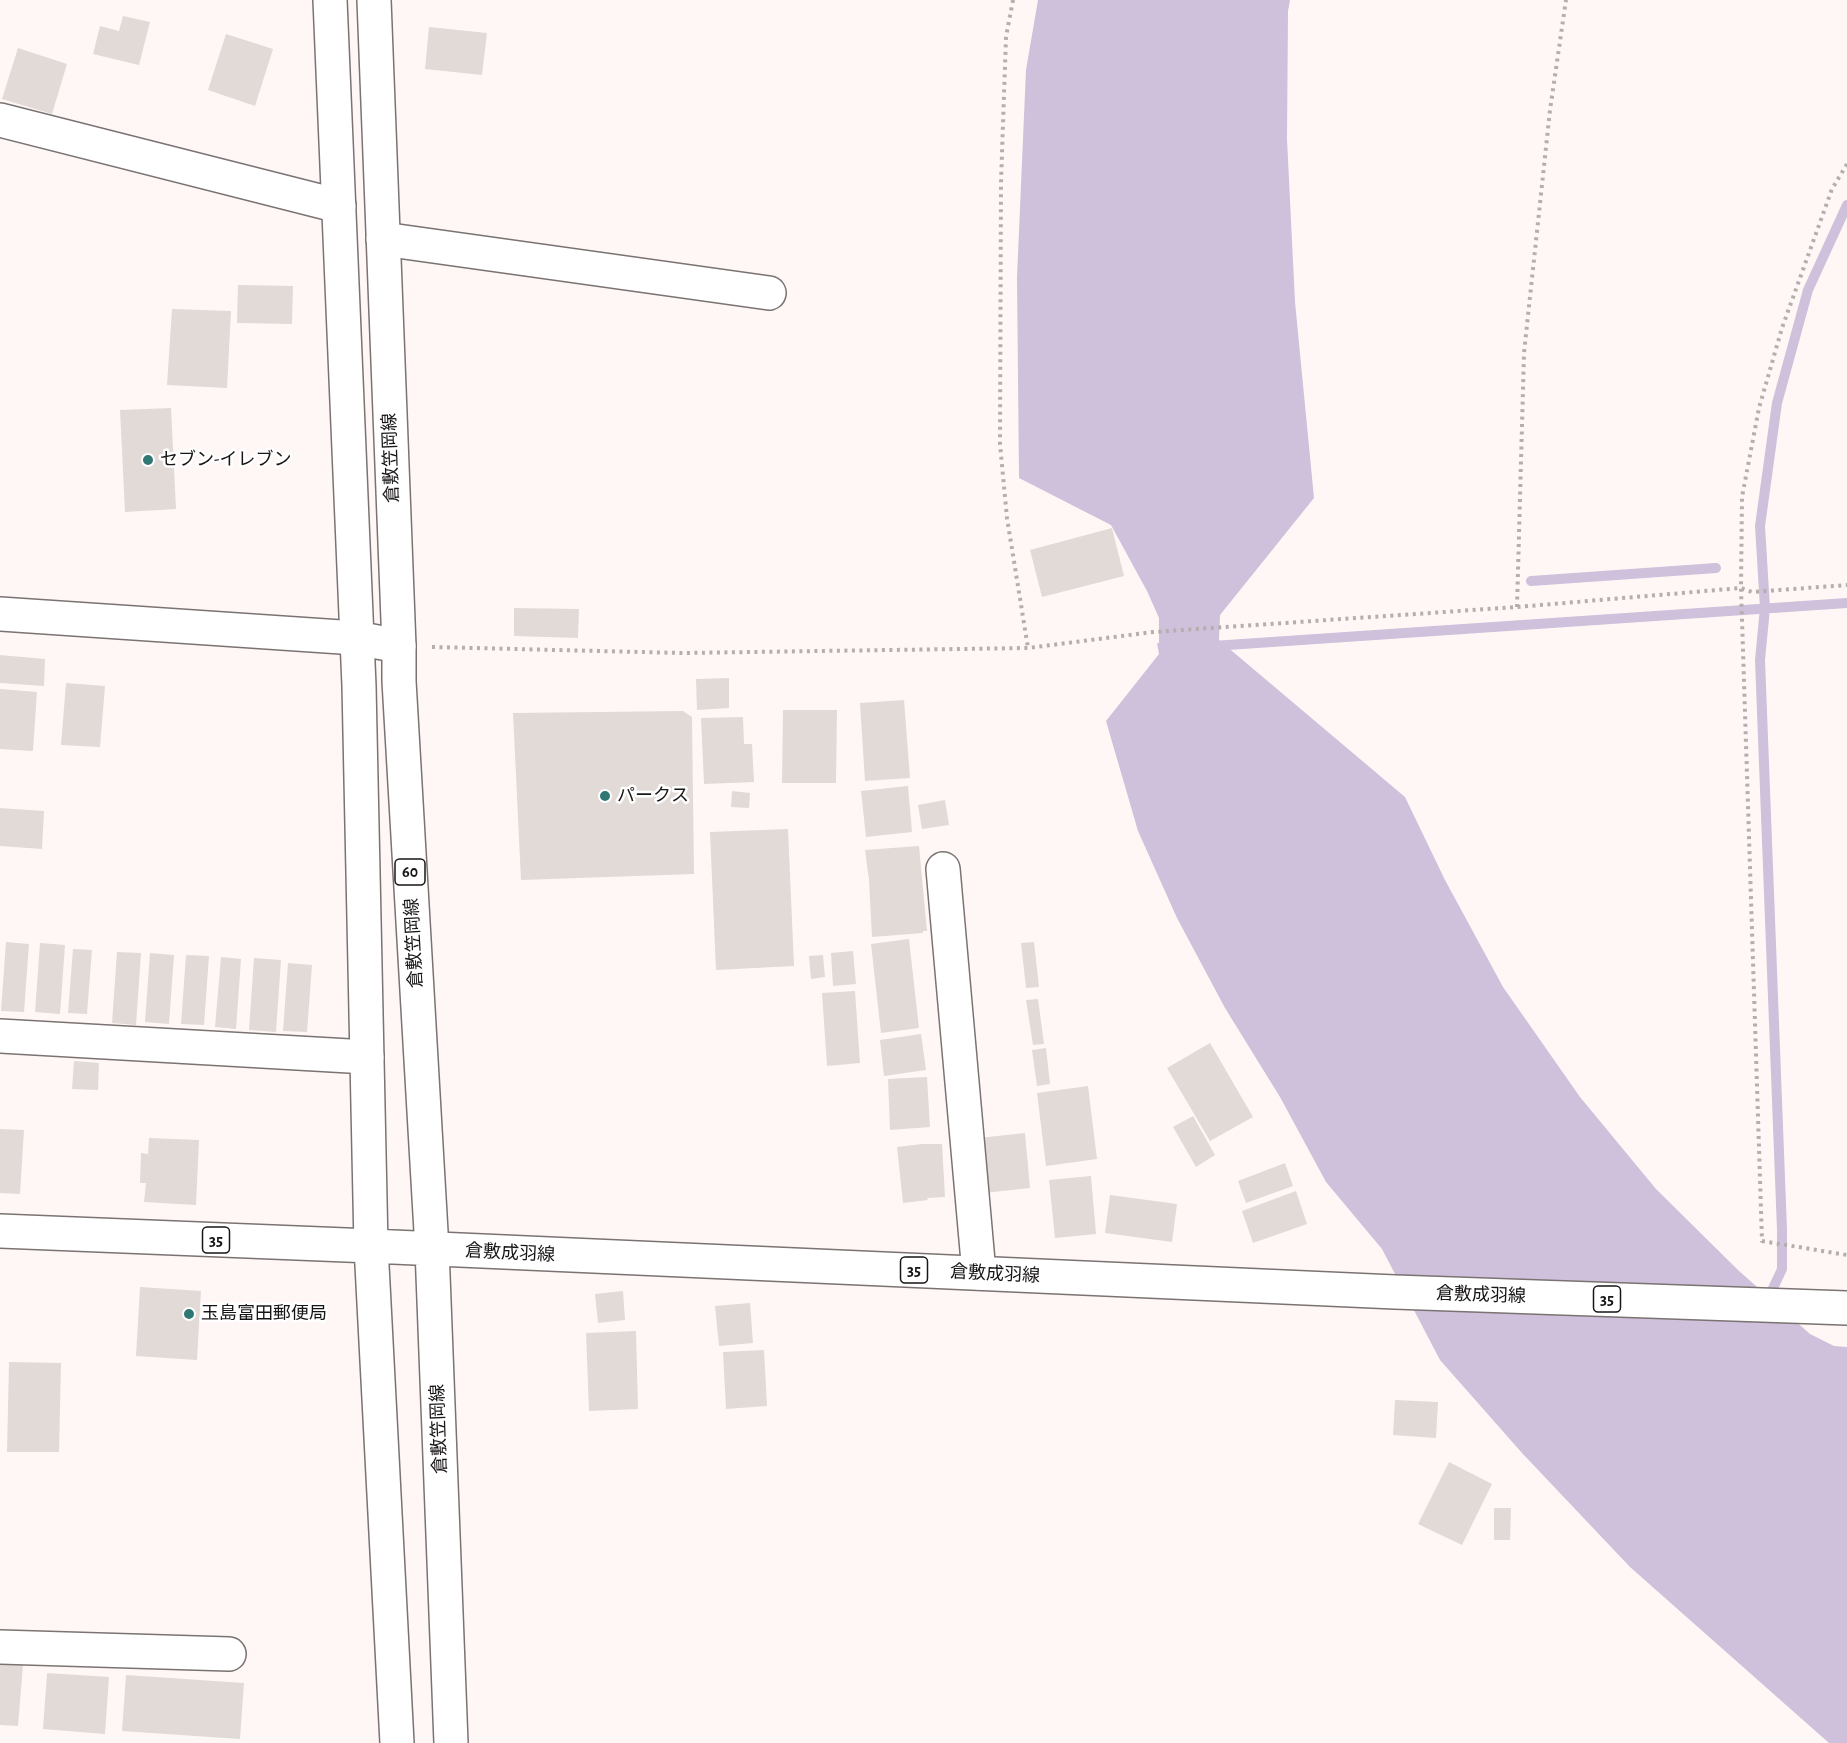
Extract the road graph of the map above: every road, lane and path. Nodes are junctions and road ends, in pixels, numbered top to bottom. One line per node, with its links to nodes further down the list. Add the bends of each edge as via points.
1 (330, 0): 7 (main road)
2 (374, 0): 8 (main road, 倉敷笠岡線 / 60)
3 (1013, 0): 16 (path, via 1006,37 1001,182 1000,444 1007,518)
4 (1566, 0): 12 (path, via 1524,353)
5 (0, 120): 7 (main road)
6 (1847, 165): 11 (path, via 1832,189 1782,328 1759,408 1742,497)
7 (339, 206): 14 (main road)
8 (383, 239): 9 (main road); 15 (main road, 倉敷笠岡線 / 60)
9 (769, 293)
10 (1847, 585): 11 (path, via 1752,592)
11 (1741, 588): 12 (path); 23 (path, via 1762,1241)
12 (1517, 608): 16 (path, via 1153,632)
13 (0, 614): 14 (main road)
14 (356, 638): 15 (main road); 19 (main road)
15 (399, 646): 16 (path, via 682,653); 22 (main road, 倉敷笠岡線 / 60)
16 (1028, 648)
17 (943, 869): 24 (main road)
18 (0, 1036): 19 (main road)
19 (367, 1057): 21 (main road)
20 (0, 1232): 21 (main road, 倉敷成羽線 / 35)
21 (371, 1246): 22 (main road, 倉敷成羽線 / 35); 28 (main road)
22 (432, 1249): 24 (main road, 倉敷成羽線 / 35); 29 (main road, 倉敷笠岡線 / 60)
23 (1847, 1255)
24 (979, 1273): 25 (main road, 倉敷成羽線 / 35)
25 (1832, 1307)
26 (0, 1647): 27 (main road)
27 (229, 1654)
28 (397, 1743)
29 (451, 1743)

